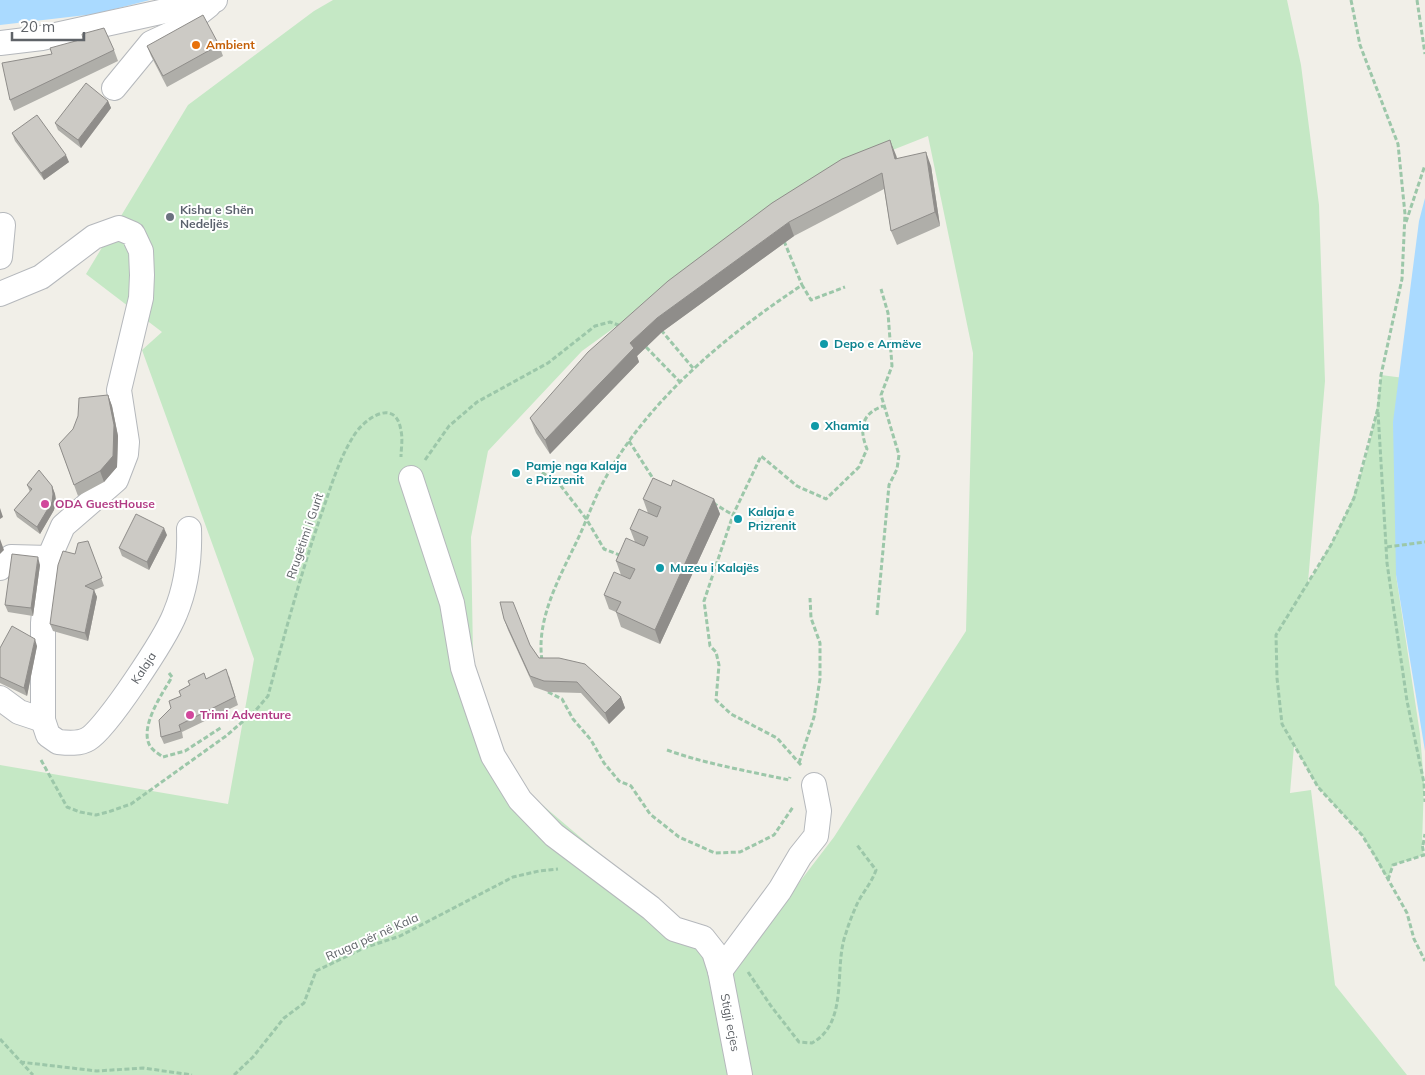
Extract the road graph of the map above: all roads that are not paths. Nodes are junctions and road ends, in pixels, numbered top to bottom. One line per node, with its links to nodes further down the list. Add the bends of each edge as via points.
1 (214, 1): 2 (street, via 42,38); 3 (street, via 174,32 151,43)
2 (0, 43)
3 (114, 88)
4 (3, 225): 5 (street)
5 (0, 257)
6 (0, 294): 9 (street, via 41,277 94,237 119,228 133,234 141,251 141,298 119,390 127,442 122,468 111,485 63,526)
7 (411, 478): 14 (street, Stigji ecjes, via 452,603 463,668 493,756 520,800 554,835 674,929 703,938)
8 (188, 529): 12 (street, Kalaja, via 190,555 175,615 102,729 87,740 58,742 48,735)
9 (50, 558): 10 (street, via 12,557); 12 (street, via 43,623)
10 (0, 568)
11 (0, 698): 12 (street, via 19,712)
12 (43, 720)
13 (814, 785): 14 (street, via 819,810 816,836)
14 (726, 962): 15 (street, Stigji ecjes)
15 (740, 1075)

